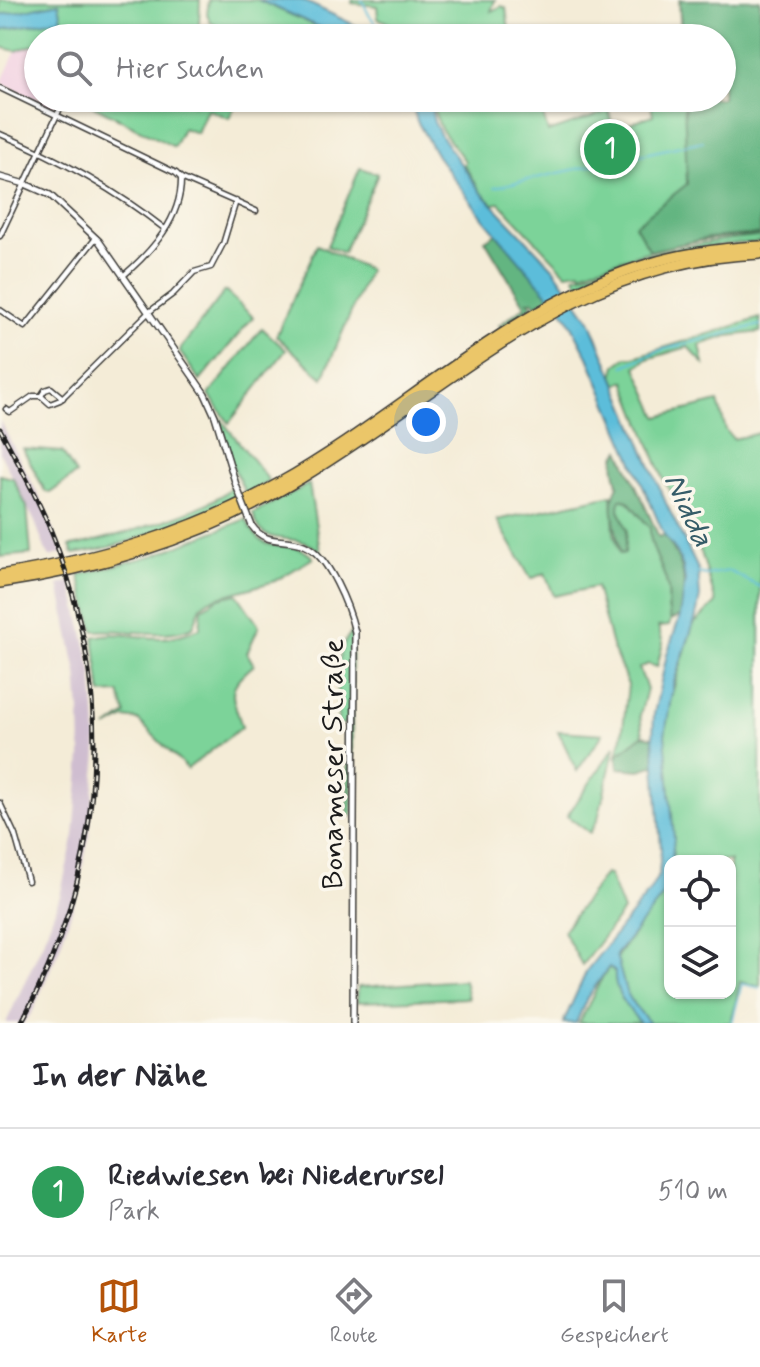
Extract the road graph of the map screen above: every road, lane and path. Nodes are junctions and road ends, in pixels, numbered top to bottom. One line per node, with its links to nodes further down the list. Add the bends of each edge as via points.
1 (0, 88): 2 (street)
2 (24, 99)
3 (52, 112): 4 (street)
4 (56, 114): 6 (street); 8 (street)
5 (0, 134): 6 (street)
6 (39, 150): 9 (street); 12 (street, via 129,201)
7 (0, 177): 9 (street, Bonameser Straße)
8 (181, 178): 10 (street); 12 (street)
9 (25, 184): 13 (street); 14 (street, Bonameser Straße, via 50,195)
10 (236, 201): 11 (street); 21 (street, via 211,267 194,272)
11 (256, 211)
12 (165, 229): 17 (street)
13 (1, 233)
14 (96, 238): 17 (street, Bonameser Straße); 20 (street, via 25,327)
15 (760, 246): 18 (highway, via 658,260)
16 (760, 254): 18 (highway, via 660,268)
17 (123, 276): 21 (street, Bonameser Straße)
18 (581, 294): 19 (highway)
19 (556, 306): 25 (highway, via 477,350 321,458 248,499 136,546); 26 (highway, via 324,465 251,506 131,556)
20 (0, 310)
21 (149, 312): 23 (street); 29 (street, Bonameser Straße, bridge, via 209,401 252,526 269,540 298,543 316,552 342,596 355,632)
22 (41, 396): 23 (street, via 50,404); 23 (street, via 51,388); 24 (street, via 10,412)
23 (63, 398)
24 (6, 409)
25 (0, 575)
26 (0, 583)
27 (0, 803): 28 (street)
28 (28, 881)
29 (353, 1023)

